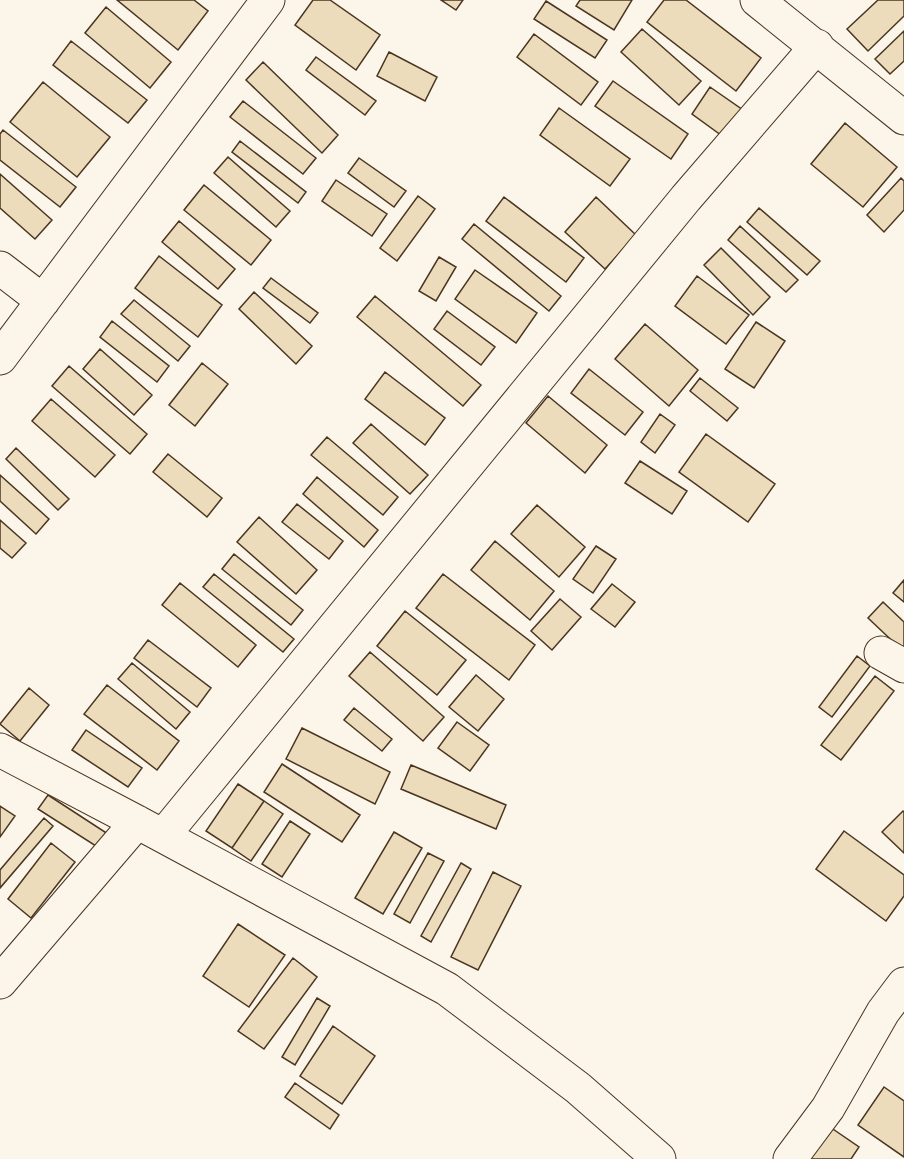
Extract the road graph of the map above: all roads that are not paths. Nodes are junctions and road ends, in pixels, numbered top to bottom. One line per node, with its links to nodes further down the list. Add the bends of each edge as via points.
1 (267, 0): 6 (street)
2 (757, 0): 3 (street)
3 (817, 46): 4 (street); 9 (street)
4 (904, 118)
5 (0, 268): 6 (street)
6 (43, 301): 7 (street)
7 (0, 358)
8 (0, 750): 9 (street)
9 (150, 829): 10 (street); 12 (street, via 447,989 578,1088)
10 (0, 982)
11 (904, 984): 13 (street, via 883,1012 828,1108)
12 (659, 1159)
13 (790, 1159)

